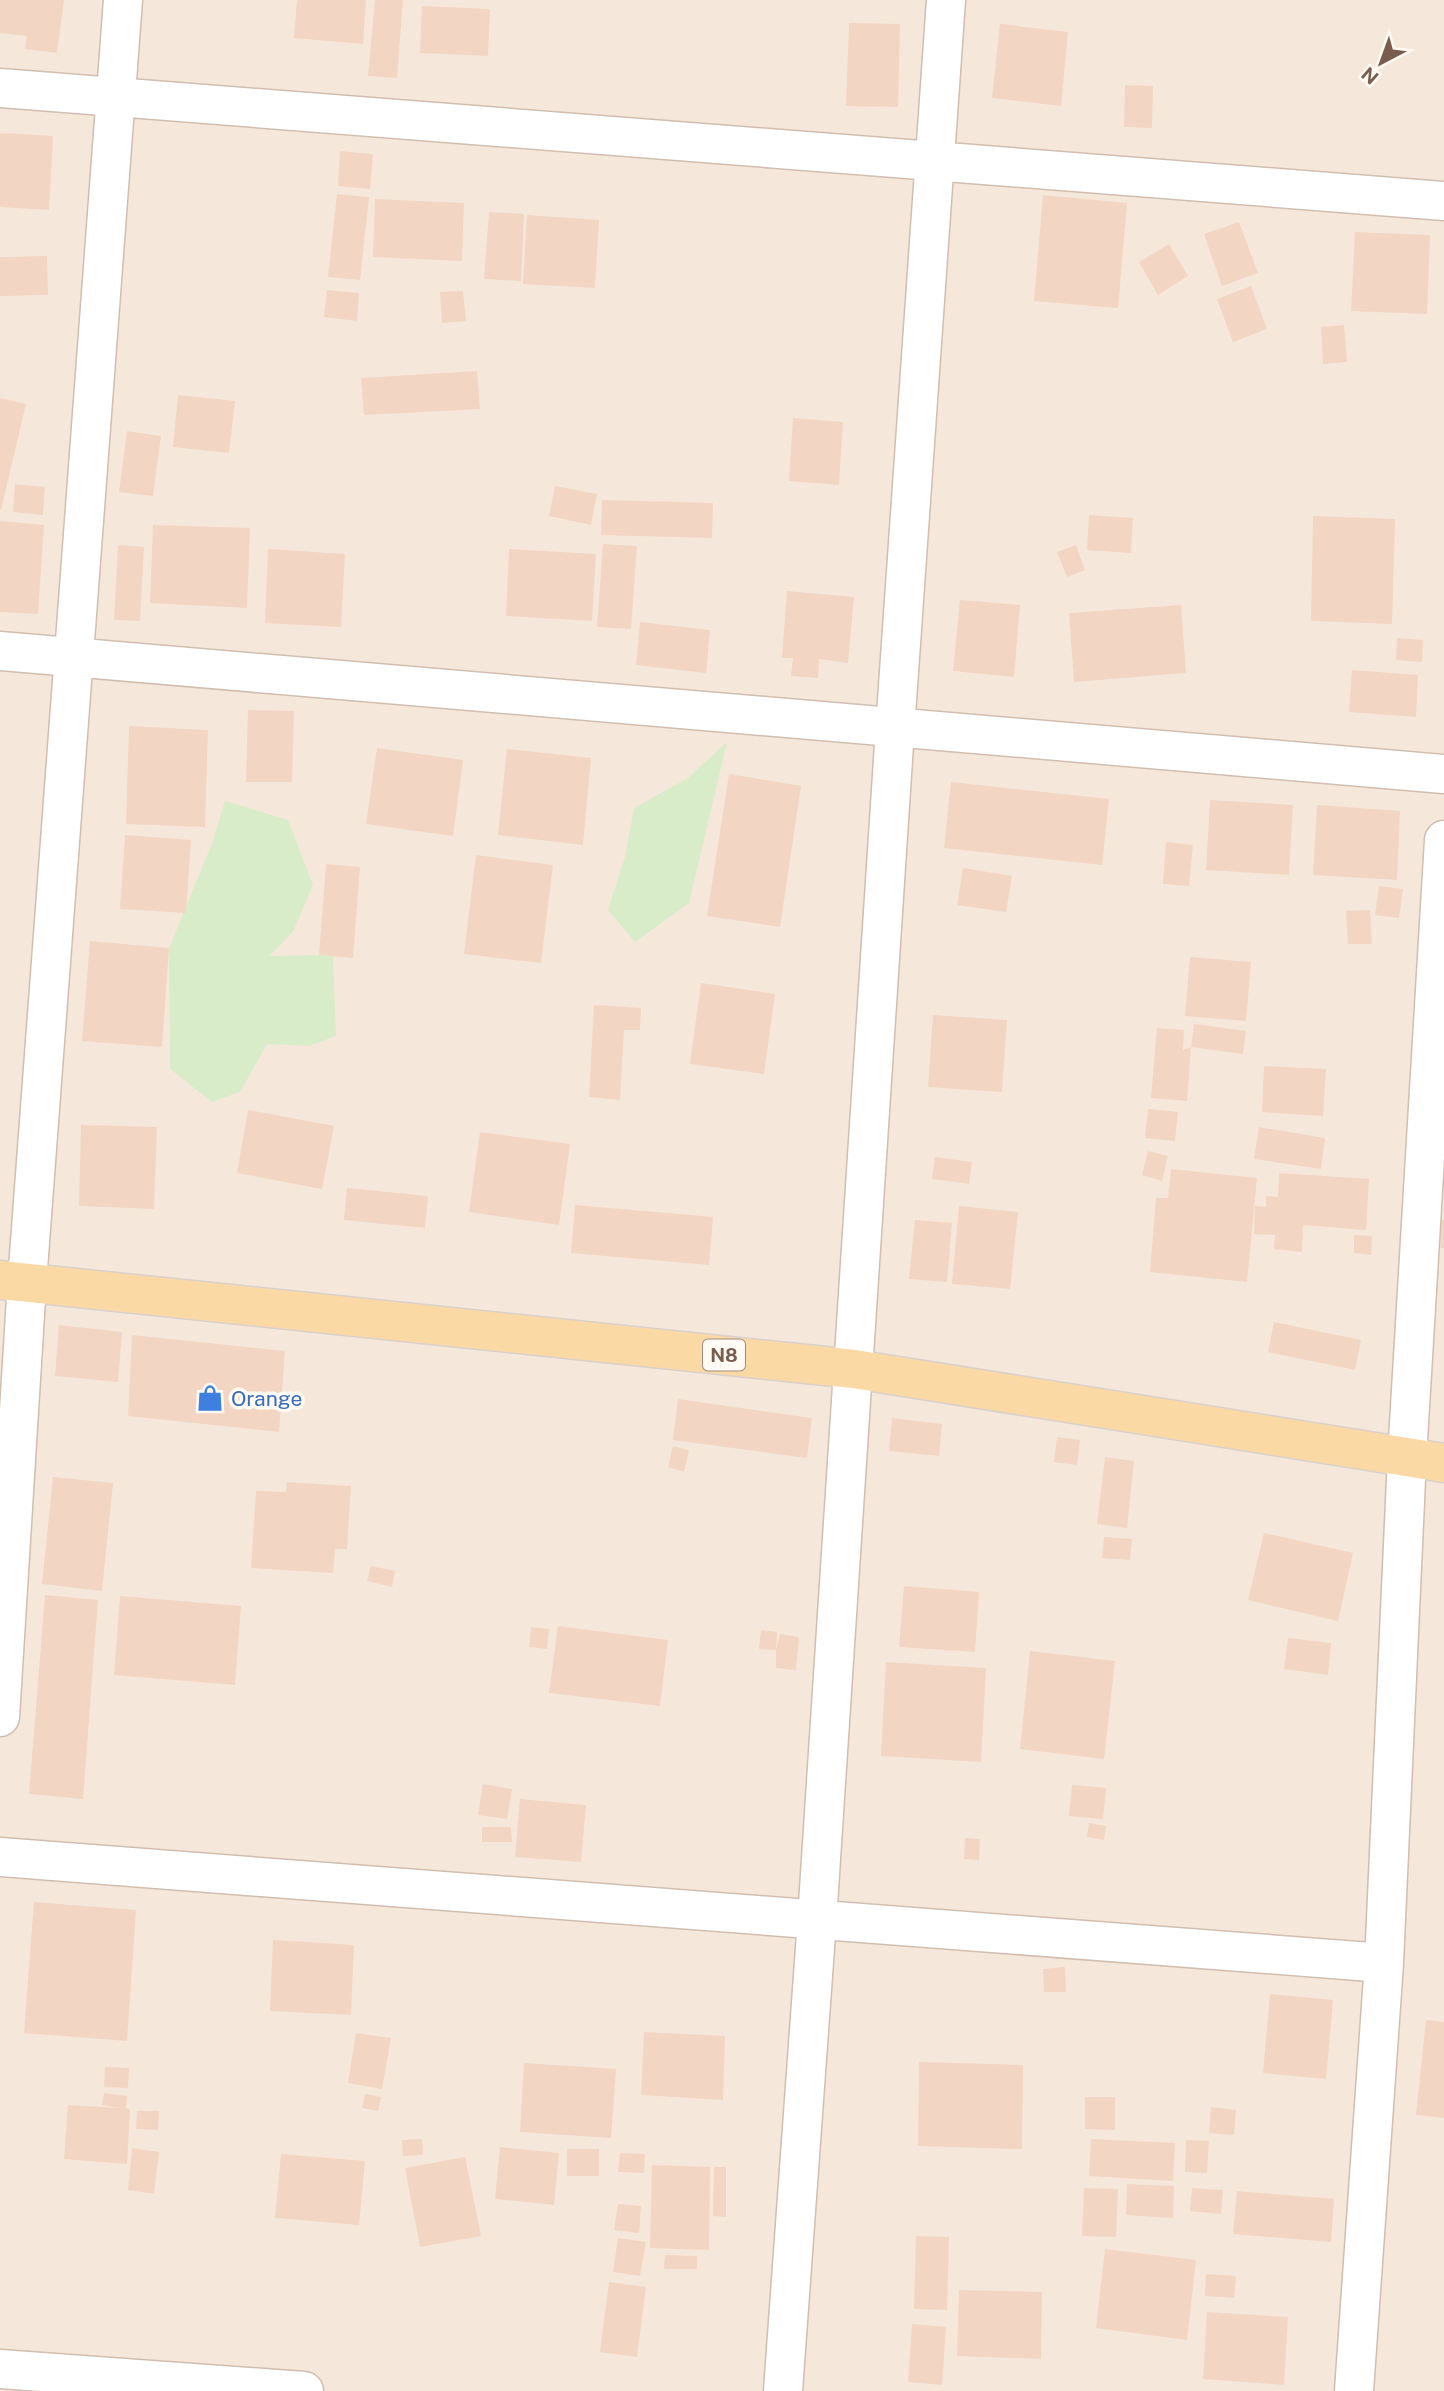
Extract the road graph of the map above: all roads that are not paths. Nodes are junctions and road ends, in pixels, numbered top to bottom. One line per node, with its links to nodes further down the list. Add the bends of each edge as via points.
1 (123, 0): 4 (street)
2 (946, 0): 5 (street)
3 (0, 88): 4 (street)
4 (116, 97): 5 (street); 8 (street)
5 (936, 162): 6 (street); 9 (street)
6 (1444, 201)
7 (0, 651): 8 (street)
8 (74, 657): 9 (street); 12 (street)
9 (895, 729): 10 (street); 13 (street)
10 (1444, 774)
11 (1444, 840): 14 (street)
12 (14, 1281): 13 (main road, N8); 16 (street)
13 (854, 1369): 14 (main road, N8); 18 (street)
14 (1407, 1457): 15 (main road, N8); 19 (street)
15 (1444, 1463)
16 (0, 1717)
17 (0, 1857): 18 (street)
18 (817, 1920): 19 (street); 22 (street)
19 (1384, 1963): 23 (street)
20 (0, 2369): 21 (street)
21 (304, 2391)
22 (783, 2391)
23 (1354, 2391)

